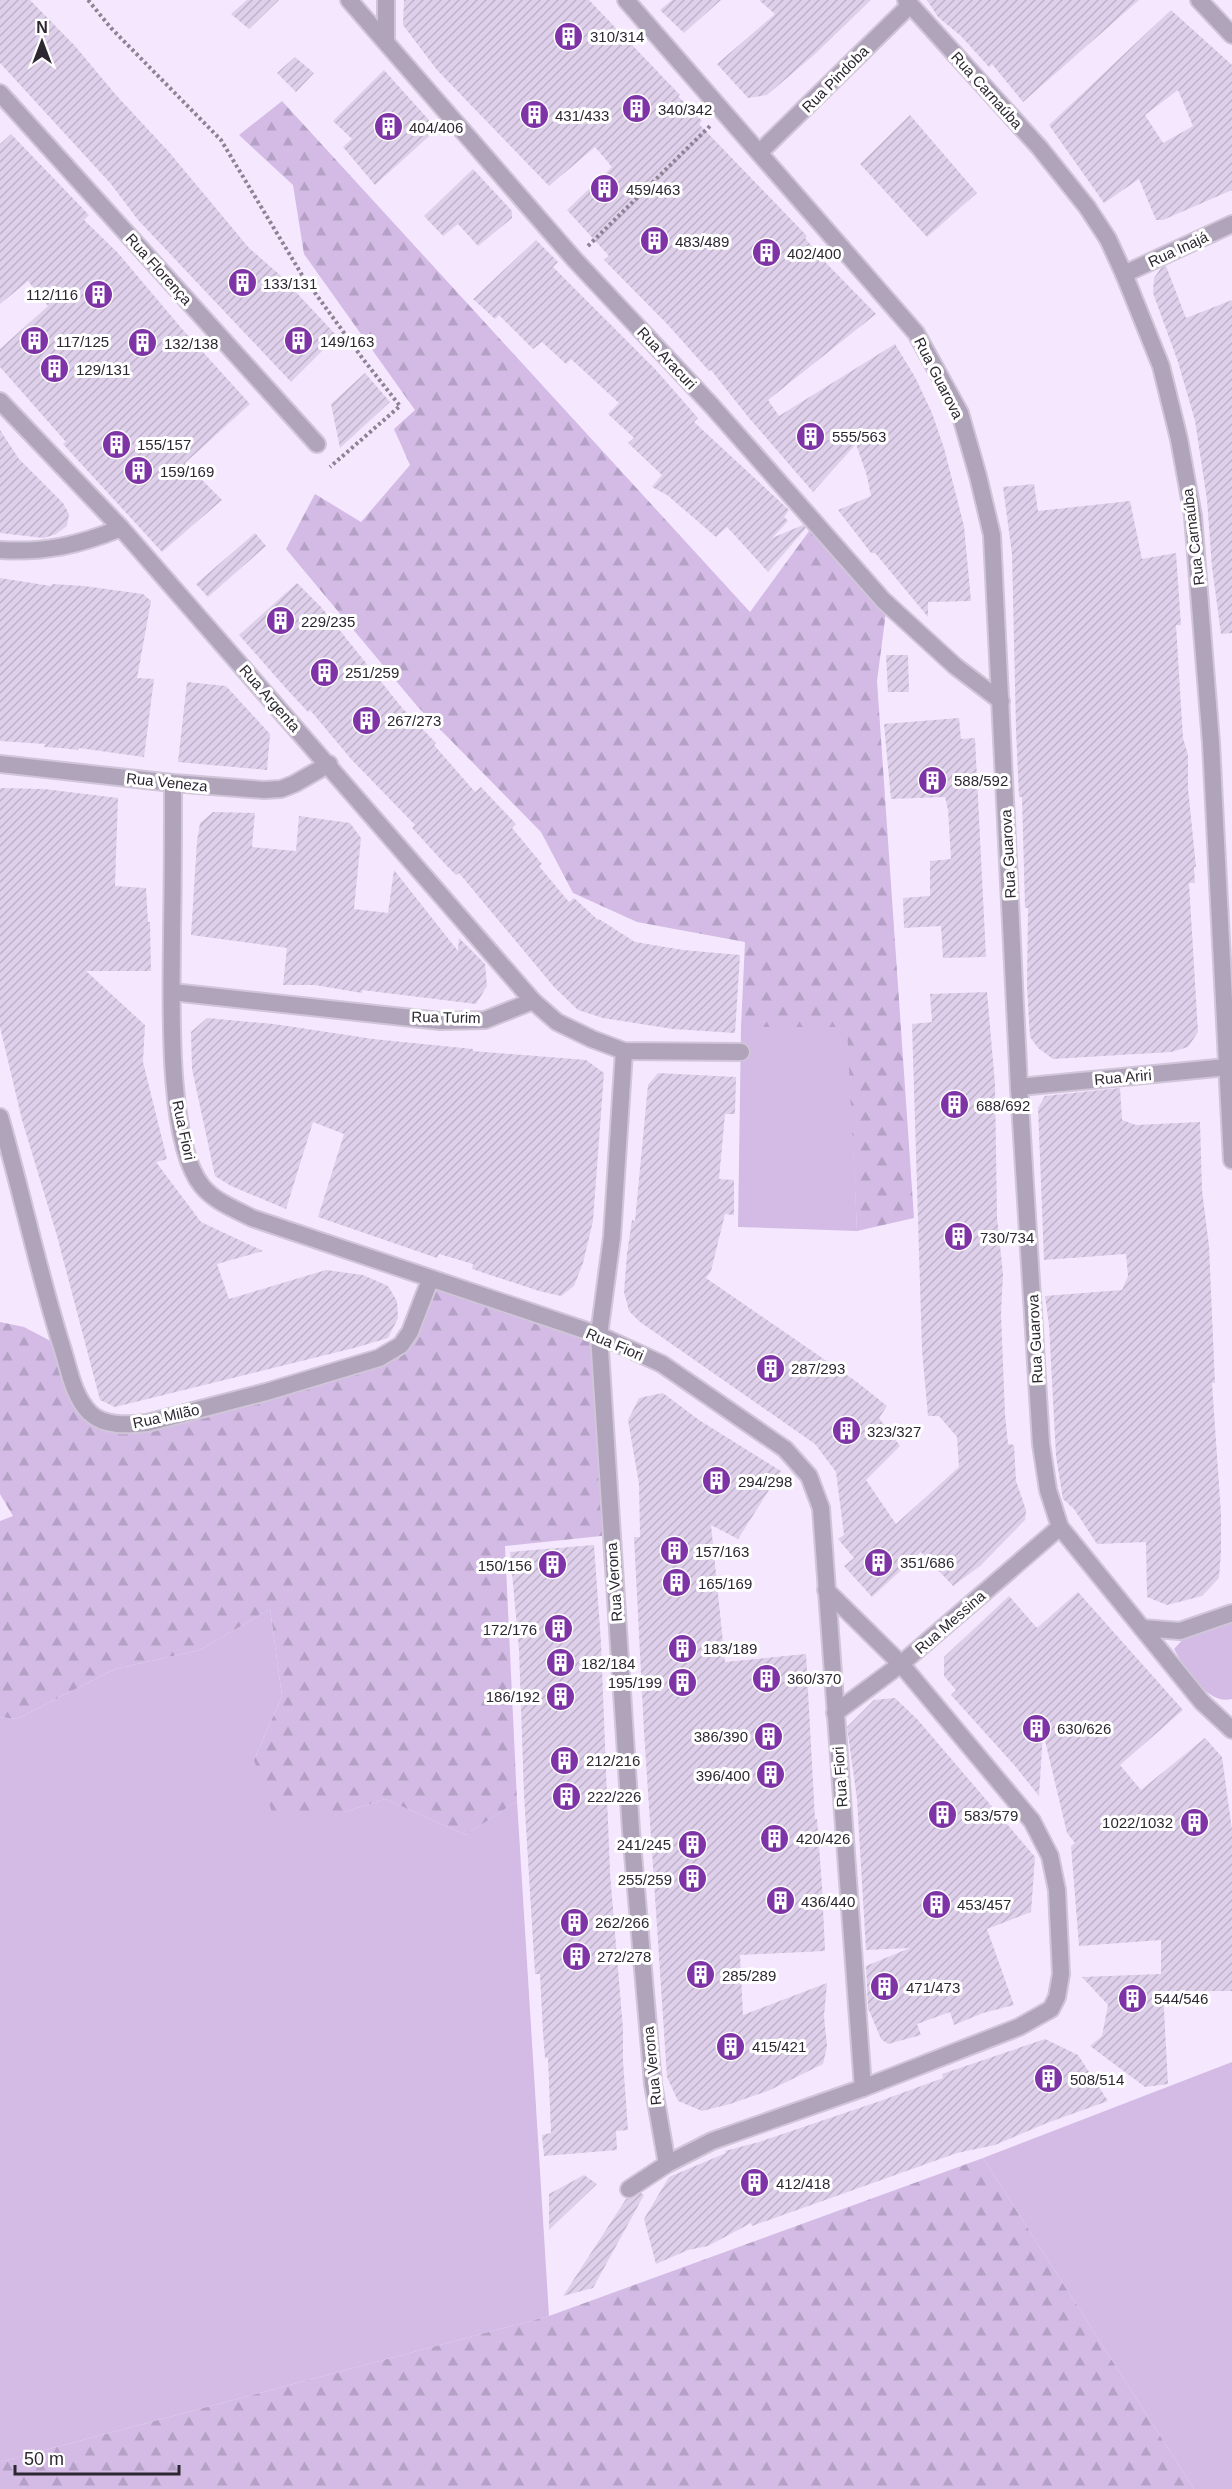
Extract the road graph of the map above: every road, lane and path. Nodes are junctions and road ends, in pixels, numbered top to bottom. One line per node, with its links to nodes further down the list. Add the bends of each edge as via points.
1 (88, 0): 17 (path, via 221,140 302,275 400,406)
2 (349, 0): 8 (street, Rua Aracuri)
3 (386, 0): 8 (street)
4 (626, 0): 10 (street, Rua Guarova)
5 (1199, 0): 7 (street)
6 (908, 2): 11 (street, Rua Pindoba); 14 (street, Rua Carnaúba, via 1039,147 1087,207 1108,238)
7 (1232, 35)
8 (386, 40): 13 (street, Rua Aracuri)
9 (0, 93): 16 (street, Rua Florença)
10 (725, 111): 11 (street, Rua Guarova); 13 (path)
11 (760, 152): 20 (street, Rua Guarova, via 916,333 960,413 992,535)
12 (1232, 224): 14 (street, Rua Inajá)
13 (575, 260): 20 (street, Rua Aracuri, via 712,406 883,600 955,666)
14 (1124, 274): 28 (street, Rua Carnaúba, via 1161,366 1193,516 1211,743)
15 (0, 401): 18 (street, Rua Argenta)
16 (317, 444)
17 (330, 466)
18 (121, 528): 19 (street, via 84,543 58,548); 22 (street, Rua Argenta)
19 (0, 550)
20 (1001, 701): 29 (street, Rua Guarova)
21 (0, 764): 23 (street, Rua Veneza)
22 (329, 764): 23 (street, Rua Veneza, via 281,789); 25 (street, Rua Argenta)
23 (173, 783): 24 (street, Rua Fiori)
24 (172, 992): 25 (street, Rua Turim, via 441,1021 485,1020); 32 (street, Rua Fiori, via 175,1085 183,1138 202,1186 218,1200 252,1218)
25 (533, 1001): 26 (street, via 556,1022)
26 (624, 1051): 27 (street); 33 (street, Rua Verona, via 612,1237)
27 (741, 1052)
28 (1227, 1067): 29 (street, Rua Ariri); 31 (street, Rua Carnaúba)
29 (1019, 1087): 34 (street, Rua Guarova, via 1041,1444 1048,1490)
30 (0, 1117): 32 (street, Rua Milão, via 45,1295 79,1400 92,1415 107,1422 147,1423 379,1358 401,1344 410,1332)
31 (1232, 1160)
32 (430, 1280): 33 (street, Rua Fiori)
33 (599, 1335): 35 (street, Rua Fiori, via 662,1364 785,1449 809,1476 821,1508); 42 (street, Rua Verona, via 632,1842 653,2084)
34 (1060, 1527): 37 (street, Rua Guarova); 38 (street, Rua Messina)
35 (826, 1590): 38 (street); 39 (street, Rua Fiori)
36 (1232, 1613): 37 (street, via 1180,1631)
37 (1142, 1628): 40 (street, Rua Guarova, via 1202,1702)
38 (901, 1664): 39 (street, Rua Messina); 41 (street, via 1032,1821 1050,1856 1057,1890 1061,1974 1051,2009 1019,2027)
39 (835, 1713): 41 (street, Rua Fiori)
40 (1232, 1730)
41 (863, 2088): 42 (street, via 712,2141)
42 (667, 2164): 43 (street)
43 (629, 2189)

